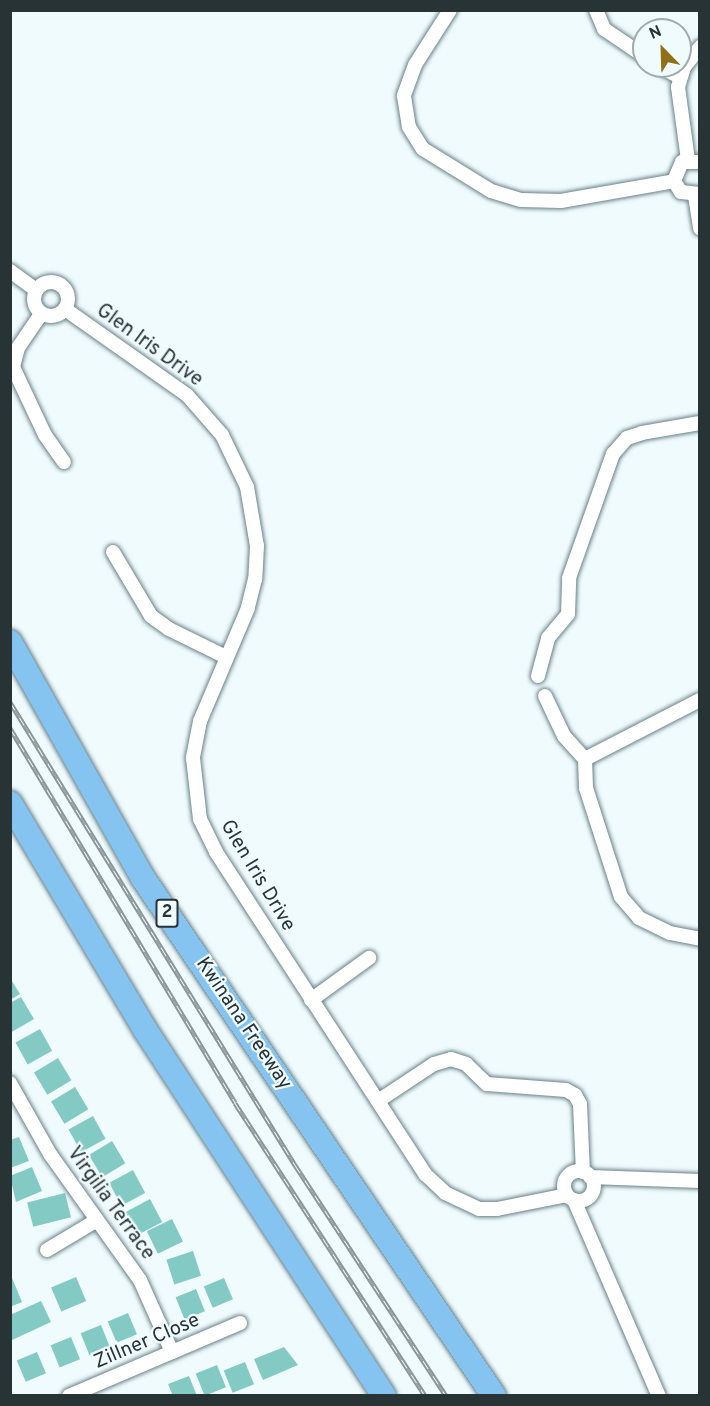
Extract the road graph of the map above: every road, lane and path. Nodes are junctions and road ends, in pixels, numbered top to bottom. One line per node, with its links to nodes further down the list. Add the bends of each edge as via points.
1 (450, 10): 6 (street, via 415,64 404,96 409,127 423,149 491,191 520,200 561,201)
2 (596, 10): 3 (street, via 604,29)
3 (632, 48)
4 (680, 78): 5 (street, via 678,94)
5 (694, 161): 6 (street, via 677,167)
6 (674, 181): 7 (street, via 681,192)
7 (697, 195): 8 (street)
8 (699, 229)
9 (10, 271): 10 (street)
10 (36, 290): 11 (street, via 47,282 60,285 68,296); 12 (street, via 34,303)
11 (65, 309): 12 (street, via 54,316); 17 (street, Glen Iris Drive, via 187,395 222,435 236,460 254,518 257,562 248,608)
12 (41, 314): 14 (street, via 18,348 13,367 45,435)
13 (699, 423): 18 (street, via 627,438 613,454 569,578 568,614 548,638)
14 (63, 462)
15 (113, 552): 17 (street, via 151,616)
16 (10, 642): 28 (highway, Kwinana Freeway / 2, via 143,878)
17 (226, 657): 25 (street, Glen Iris Drive, via 200,721 193,758 198,811 216,852)
18 (538, 676)
19 (545, 696): 21 (street, via 564,736)
20 (699, 700): 21 (street)
21 (585, 759): 23 (street, via 586,788 621,897 639,918 670,933)
22 (10, 803): 36 (highway, via 146,1031)
23 (699, 939)
24 (369, 958): 25 (street)
25 (311, 1000): 27 (street, Glen Iris Drive)
26 (10, 1083): 31 (street, Virgilia Terrace, via 50,1154)
27 (378, 1101): 30 (street, Glen Iris Drive, via 426,1175 445,1193 479,1209 507,1207); 30 (street, via 442,1060 459,1060 487,1084 566,1090 575,1095 581,1110)
28 (345, 1171): 37 (highway, Kwinana Freeway / 2); 38 (highway)
29 (699, 1182): 30 (street, Glen Iris Drive, via 633,1180)
30 (579, 1185): 39 (street, via 592,1237)
31 (97, 1220): 32 (street); 34 (street, Virgilia Terrace, via 140,1280)
32 (47, 1250)
33 (240, 1323): 34 (street, Zillner Close)
34 (172, 1352): 35 (street, Zillner Close)
35 (69, 1395)
36 (384, 1395)
37 (494, 1395)
38 (508, 1395)
39 (659, 1395)

